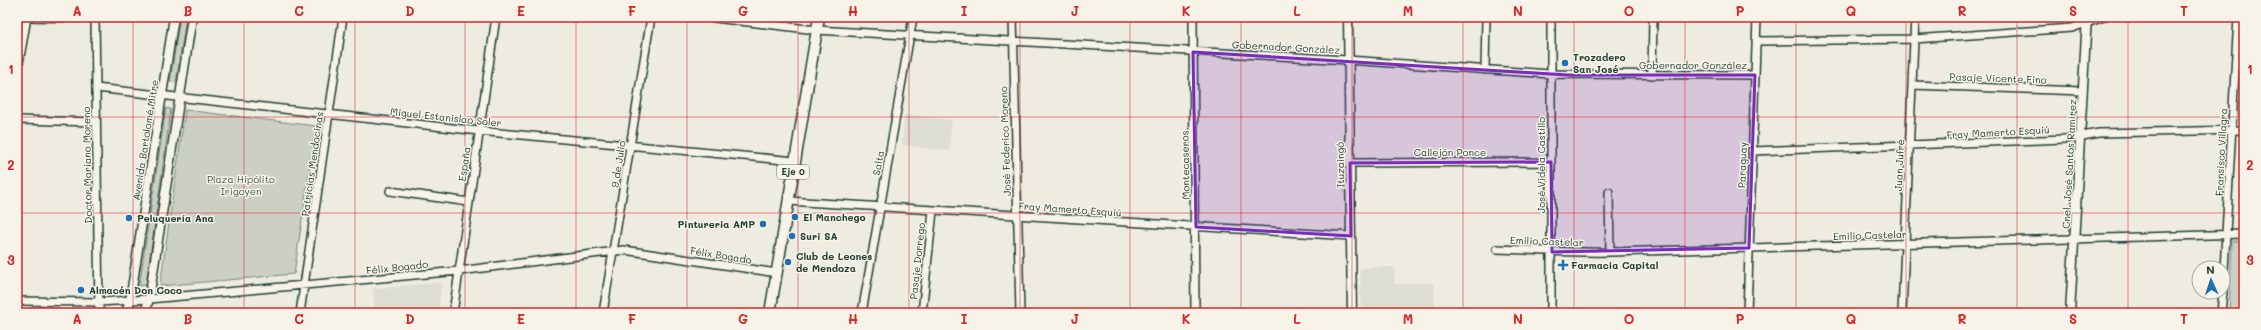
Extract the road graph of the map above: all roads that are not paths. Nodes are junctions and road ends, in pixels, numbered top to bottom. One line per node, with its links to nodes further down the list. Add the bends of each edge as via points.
1 (17, 17): 2 (street)
2 (27, 17): 21 (street); 32 (street)
3 (174, 17): 38 (street, Avenida Bartolomé Mitre)
4 (192, 17): 39 (street)
5 (343, 17): 40 (street, Patricias Mendocinas)
6 (496, 17): 45 (street, España)
7 (652, 17): 47 (street, 9 de Julio)
8 (706, 17): 23 (street, Gobernador González)
9 (818, 17): 23 (main road, Eje 0)
10 (913, 17): 24 (street, Salta)
11 (1013, 17): 27 (street, José Federico Moreno)
12 (1193, 17): 28 (street, Montecaseros)
13 (1348, 17): 29 (street, Ituzaingó)
14 (1486, 17): 30 (street)
15 (1551, 17): 31 (street, José Videla Castillo)
16 (1653, 17): 33 (street)
17 (1757, 17): 26 (street, Paraguay)
18 (1915, 17): 25 (street, Juan Jufré)
19 (2104, 17): 22 (street)
20 (2238, 17): 43 (street, Fransisco Villagra)
21 (95, 18): 36 (street, Doctor Mariano Moreno)
22 (2087, 20): 25 (street, via 2072,28); 37 (street, Cnel. José Santos Ramírez)
23 (816, 30): 24 (street, Gobernador González); 50 (main road, Eje 0)
24 (910, 36): 27 (street, Gobernador González); 57 (street, Salta)
25 (1914, 39): 26 (street); 35 (street, Juan Jufré)
26 (1756, 41): 34 (street, Paraguay)
27 (1013, 42): 28 (street, Gobernador González); 59 (street, José Federico Moreno)
28 (1193, 52): 29 (street, Gobernador González); 60 (street, Montecaseros)
29 (1348, 60): 30 (street, Gobernador González); 52 (street, Ituzaingó)
30 (1485, 70): 31 (street, Gobernador González)
31 (1550, 74): 33 (street, Gobernador González); 51 (street, José Videla Castillo)
32 (17, 75)
33 (1652, 75): 34 (street, Gobernador González)
34 (1755, 75): 49 (street, Paraguay)
35 (1912, 85): 37 (street, Pasaje Vicente Fino); 48 (street, Juan Jufré)
36 (96, 88): 38 (street, Miguel Estanislao Soler); 42 (street, Doctor Mariano Moreno)
37 (2083, 91): 46 (street, Cnel. José Santos Ramírez)
38 (162, 96): 39 (street, Miguel Estanislao Soler); 78 (street, Avenida Bartolomé Mitre)
39 (179, 97): 40 (street, Miguel Estanislao Soler); 75 (street)
40 (330, 115): 45 (street, Miguel Estanislao Soler); 74 (street, Patricias Mendocinas)
41 (17, 120): 42 (street)
42 (96, 122): 79 (street, Doctor Mariano Moreno)
43 (2232, 130): 44 (street, Fray Mamerto Esquiú); 46 (street, Fray Mamerto Esquiú, via 2099,133); 61 (street, Fransisco Villagra)
44 (2244, 130)
45 (479, 131): 47 (street, Miguel Estanislao Soler); 56 (street, España)
46 (2081, 136): 48 (street, Fray Mamerto Esquiú); 64 (street, Cnel. José Santos Ramírez)
47 (631, 145): 50 (street, Miguel Estanislao Soler); 68 (street, 9 de Julio)
48 (1910, 146): 49 (street, Fray Mamerto Esquiú); 65 (street, Juan Jufré)
49 (1752, 150): 66 (street, Paraguay)
50 (795, 161): 55 (main road, Eje 0)
51 (1551, 162): 52 (street, Callejón Ponce); 69 (street, José Videla Castillo)
52 (1350, 163): 63 (street, Ituzaingó)
53 (390, 191): 56 (street)
54 (1609, 192): 70 (street)
55 (788, 201): 57 (street, Fray Mamerto Esquiú); 73 (main road, Eje 0)
56 (469, 202): 72 (street, España)
57 (880, 208): 58 (street, Fray Mamerto Esquiú); 87 (street, Salta)
58 (933, 211): 59 (street, Fray Mamerto Esquiú); 88 (street, Pasaje Dorrego)
59 (1017, 216): 60 (street, Fray Mamerto Esquiú); 89 (street, José Federico Moreno)
60 (1196, 227): 63 (street, Fray Mamerto Esquiú); 90 (street, Montecaseros)
61 (2226, 234): 62 (street, Emilio Castelar); 64 (street, Emilio Castelar); 71 (street, Fransisco Villagra)
62 (2244, 234)
63 (1351, 236): 91 (street, Ituzaingó)
64 (2074, 239): 65 (street, Emilio Castelar); 95 (street, Cnel. José Santos Ramírez)
65 (1905, 244): 66 (street, Emilio Castelar); 94 (street, Juan Jufré)
66 (1749, 248): 70 (street, Emilio Castelar); 93 (street, Paraguay)
67 (1497, 249): 69 (street, Emilio Castelar)
68 (614, 251): 72 (street, Félix Bogado); 73 (street, Félix Bogado, via 624,250); 85 (street, 9 de Julio)
69 (1552, 252): 70 (street, Emilio Castelar); 92 (street, José Videla Castillo)
70 (1610, 252)
71 (2225, 260)
72 (459, 271): 74 (street, Félix Bogado); 84 (street, España)
73 (777, 273): 86 (main road, Eje 0)
74 (305, 286): 75 (street, Félix Bogado); 83 (street, Patricias Mendocinas)
75 (150, 300): 78 (street, Félix Bogado); 82 (street)
76 (2222, 300): 96 (street)
77 (17, 301): 79 (street, Félix Bogado)
78 (130, 301): 79 (street, Félix Bogado); 81 (street, Avenida Bartolomé Mitre)
79 (99, 302): 80 (street, Doctor Mariano Moreno)
80 (99, 313)
81 (126, 313)
82 (145, 313)
83 (300, 313)
84 (453, 313)
85 (603, 313)
86 (770, 313)
87 (862, 313)
88 (922, 313)
89 (1020, 313)
90 (1195, 313)
91 (1352, 313)
92 (1551, 313)
93 (1747, 313)
94 (1902, 313)
95 (2070, 313)
96 (2221, 313)

